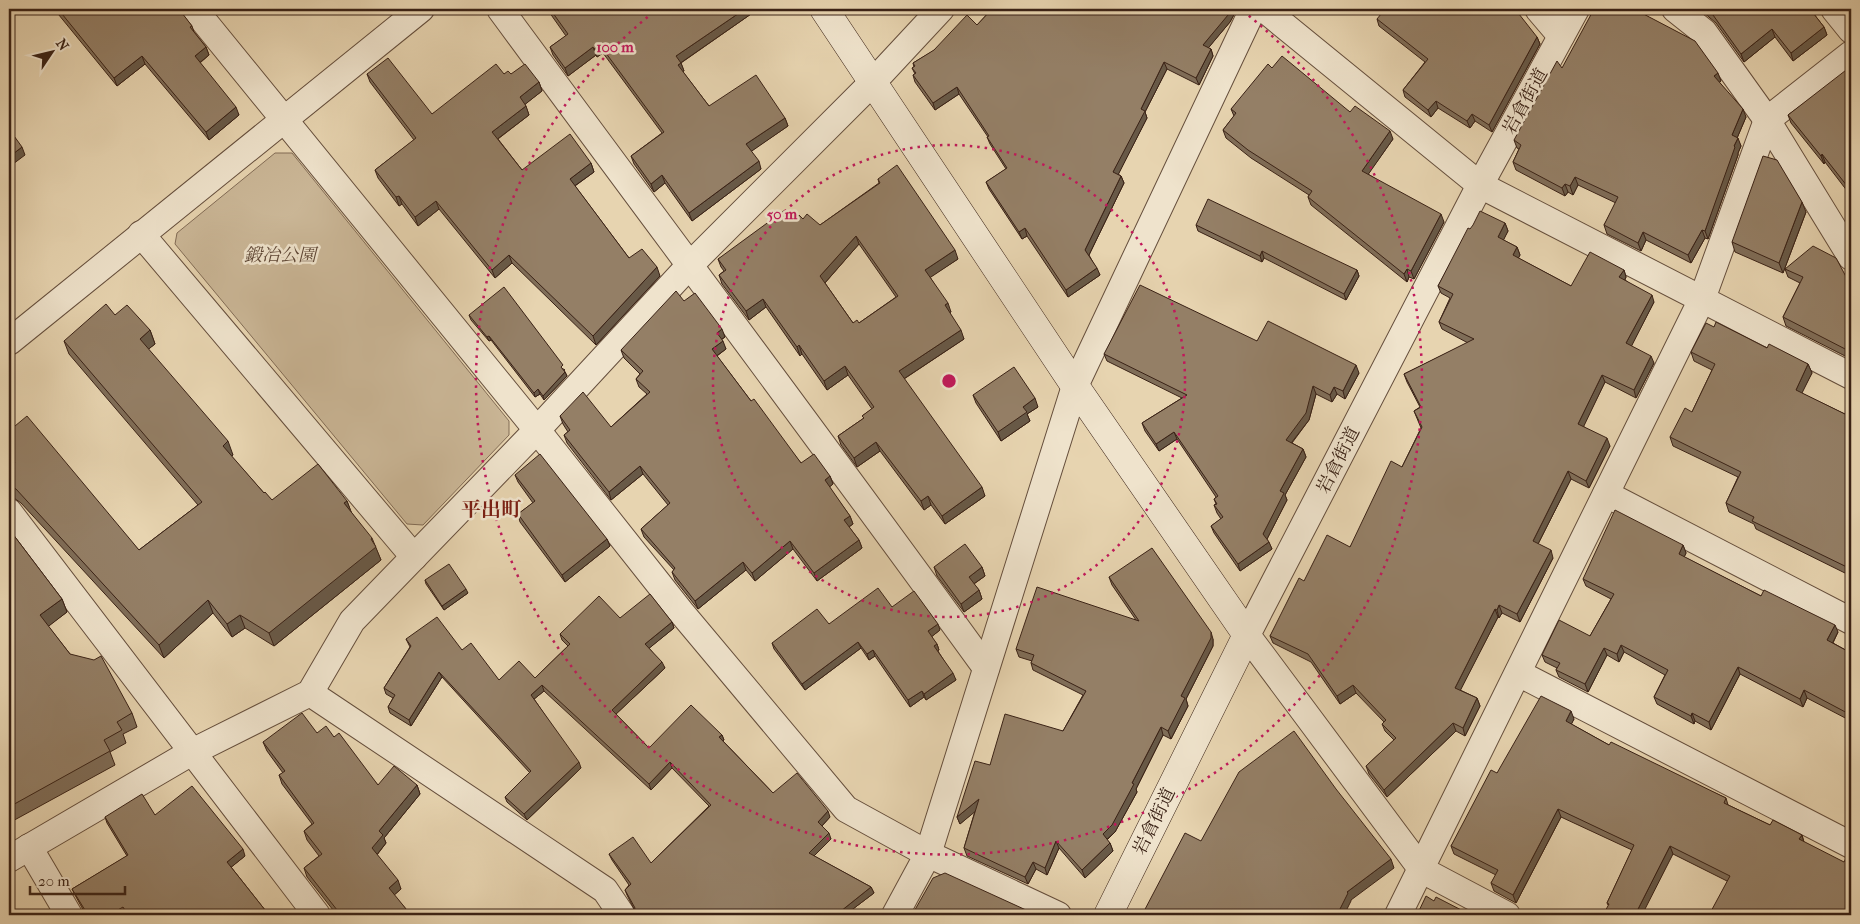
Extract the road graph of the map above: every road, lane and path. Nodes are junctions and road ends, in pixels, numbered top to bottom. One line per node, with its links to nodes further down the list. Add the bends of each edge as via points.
1 (194, 9): 16 (street)
2 (421, 9): 16 (street)
3 (500, 9): 21 (street)
4 (824, 9): 15 (street)
5 (941, 9): 15 (street)
6 (1253, 9): 25 (street)
7 (1264, 9): 18 (street)
8 (1538, 9): 13 (street)
9 (1576, 9): 13 (street, 岩倉街道)
10 (1675, 9): 17 (street, via 1704,32)
11 (1834, 9): 12 (street)
12 (1851, 30)
13 (1560, 36): 18 (street, 岩倉街道)
14 (1851, 54): 17 (street)
15 (873, 82): 21 (street); 25 (street)
16 (286, 120): 19 (street); 26 (street)
17 (1767, 120): 20 (street); 22 (street)
18 (1480, 185): 22 (street); 31 (street, 岩倉街道)
19 (141, 234): 23 (street); 29 (street)
20 (1851, 257)
21 (689, 266): 26 (street); 32 (street)
22 (1702, 299): 24 (street); 27 (street)
23 (9, 342)
24 (1851, 376)
25 (1075, 386): 31 (street); 32 (street)
26 (538, 430): 29 (street); 38 (street, via 682,612 846,809)
27 (1606, 494): 30 (street); 33 (street)
28 (9, 512): 35 (street)
29 (414, 557): 34 (street, via 352,621)
30 (1851, 621)
31 (1247, 635): 39 (street); 45 (street, 岩倉街道)
32 (986, 668): 38 (street)
33 (1518, 673): 36 (street); 39 (street)
34 (310, 694): 35 (street); 42 (street, via 605,890)
35 (192, 752): 37 (street); 41 (street)
36 (1851, 845)
37 (19, 853): 40 (street)
38 (928, 854): 43 (street); 44 (street)
39 (1422, 870): 46 (street); 47 (street)
40 (69, 915)
41 (317, 915)
42 (622, 915)
43 (895, 915)
44 (1058, 915)
45 (1108, 915)
46 (1398, 915)
47 (1507, 915)

